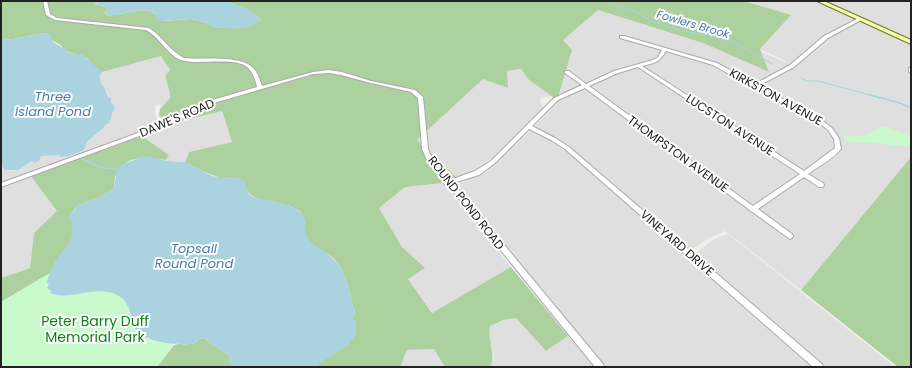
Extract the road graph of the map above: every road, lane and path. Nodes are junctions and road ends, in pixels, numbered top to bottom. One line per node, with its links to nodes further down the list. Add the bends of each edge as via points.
1 (45, 1): 12 (street, via 48,15 56,19 147,29 183,59 236,62 249,66)
2 (820, 1): 3 (street)
3 (860, 19): 5 (street); 11 (street, via 826,37 792,66)
4 (622, 37): 6 (street, KIRKSTON AVENUE)
5 (911, 42)
6 (665, 49): 7 (street, via 658,60); 11 (street, KIRKSTON AVENUE, via 716,64)
7 (639, 66): 10 (street, via 616,72); 14 (street, LUCSTON AVENUE)
8 (333, 71): 12 (street, DAWE'S ROAD, via 313,73); 15 (street, ROUND POND ROAD, via 418,94 428,157)
9 (567, 72): 10 (street, THOMPSTON AVENUE)
10 (585, 86): 13 (street, via 556,99); 18 (street, THOMPSTON AVENUE)
11 (754, 86): 14 (street, KIRKSTON AVENUE, via 817,119 835,134 838,149)
12 (260, 88): 16 (street, DAWE'S ROAD, via 198,106 165,124)
13 (529, 128): 15 (street, via 485,168 468,177); 21 (street, VINEYARD DRIVE, via 567,148)
14 (805, 174): 17 (street, LUCSTON AVENUE); 18 (street, KIRKSTON AVENUE)
15 (448, 182): 20 (street, ROUND POND ROAD)
16 (1, 185)
17 (822, 185)
18 (753, 209): 19 (street, THOMPSTON AVENUE)
19 (790, 236)
20 (600, 367)
21 (819, 367)

